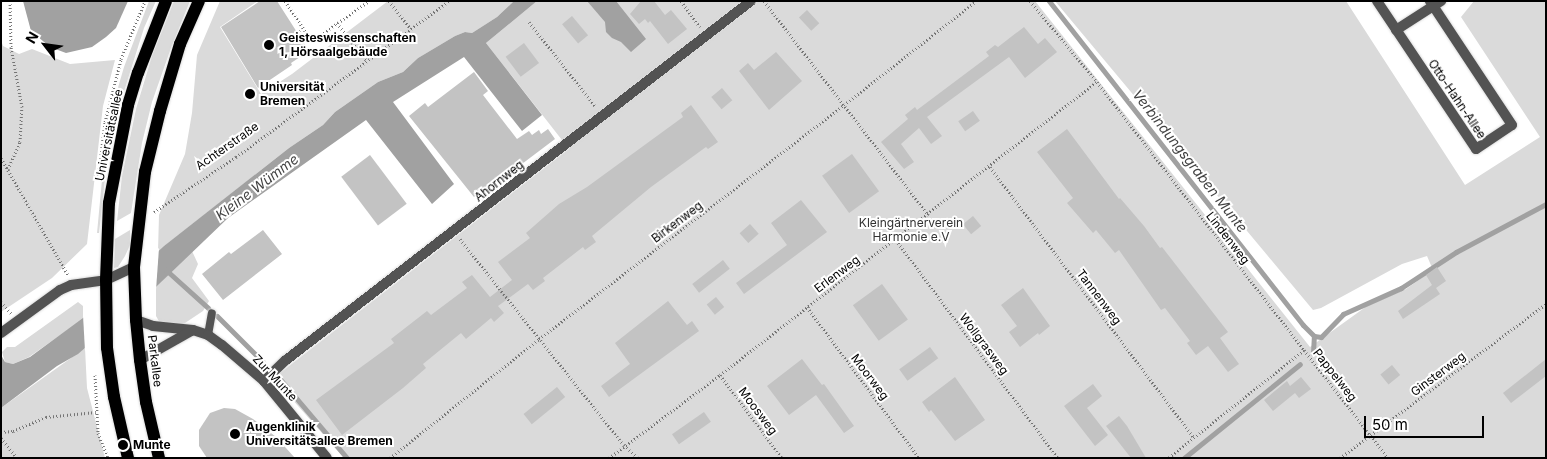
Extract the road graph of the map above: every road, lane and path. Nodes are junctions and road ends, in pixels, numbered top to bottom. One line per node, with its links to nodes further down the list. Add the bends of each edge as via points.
1 (10, 1): 26 (path, via 11,47 22,107 20,142)
2 (166, 1): 33 (main road, Universitätsallee, via 138,73 120,138 109,203)
3 (199, 1): 28 (main road, via 180,44 160,111 145,172)
4 (285, 1): 16 (path, via 312,41)
5 (369, 1): 16 (path)
6 (389, 1): 17 (path)
7 (448, 1): 17 (path, Achterstraße)
8 (681, 1): 19 (path)
9 (751, 1): 19 (street, Ahornweg)
10 (764, 1): 22 (path)
11 (976, 1): 22 (path, Birkenweg)
12 (1030, 1): 21 (path, Lindenweg)
13 (1377, 1): 18 (street, Otto-Hahn-Allee)
14 (1435, 3): 18 (street); 18 (street, Otto-Hahn-Allee, via 1512,125 1476,149)
15 (529, 22): 23 (path)
16 (337, 23): 20 (path)
17 (410, 28): 20 (path, Achterstraße)
18 (1396, 30)
19 (707, 35): 23 (street, Ahornweg)
20 (366, 60): 28 (path, Achterstraße, via 236,157)
21 (1098, 82): 25 (path, Erlenweg); 42 (path, Lindenweg)
22 (844, 105): 27 (path); 41 (path, Birkenweg)
23 (602, 116): 29 (street, Ahornweg)
24 (1, 158): 26 (path)
25 (990, 167): 27 (path, Erlenweg); 51 (path, Tannenweg)
26 (8, 169): 32 (path)
27 (928, 215): 30 (path, Erlenweg)
28 (140, 220): 31 (main road)
29 (455, 232): 41 (path); 46 (street, Ahornweg, via 286,360)
30 (896, 240): 35 (path, Erlenweg); 63 (path, Wollgrasweg)
31 (134, 267): 33 (street); 37 (main road, Parkallee)
32 (71, 285): 33 (street); 39 (street)
33 (106, 286): 55 (main road, via 107,348)
34 (1546, 304): 49 (path, Ginsterweg)
35 (808, 307): 45 (path, Erlenweg); 62 (path, Moorweg)
36 (212, 313): 40 (lane)
37 (136, 320): 38 (street, Zur Munte, via 153,326); 43 (main road, Parkallee)
38 (193, 330): 40 (street, Zur Munte); 43 (street)
39 (1, 333)
40 (208, 335): 46 (street, Zur Munte)
41 (539, 339): 52 (path); 58 (path, Birkenweg)
42 (1304, 350): 49 (path, Pappelweg); 51 (path)
43 (140, 360): 56 (main road, Parkallee)
44 (95, 368): 47 (path)
45 (720, 375): 52 (path, Erlenweg); 61 (path, Moosweg)
46 (264, 381): 57 (street, Zur Munte)
47 (96, 412): 48 (path, via 46,417); 54 (path, via 98,432)
48 (1, 432)
49 (1370, 435): 65 (path, Ginsterweg); 66 (path, Pappelweg)
50 (1, 438): 53 (path)
51 (1194, 438): 64 (path)
52 (624, 445): 59 (path, Erlenweg); 60 (path)
53 (17, 458)
54 (108, 458)
55 (128, 458)
56 (159, 458)
57 (327, 458)
58 (390, 458)
59 (609, 458)
60 (638, 458)
61 (782, 458)
62 (919, 458)
63 (1058, 458)
64 (1168, 458)
65 (1340, 458)
66 (1388, 458)

